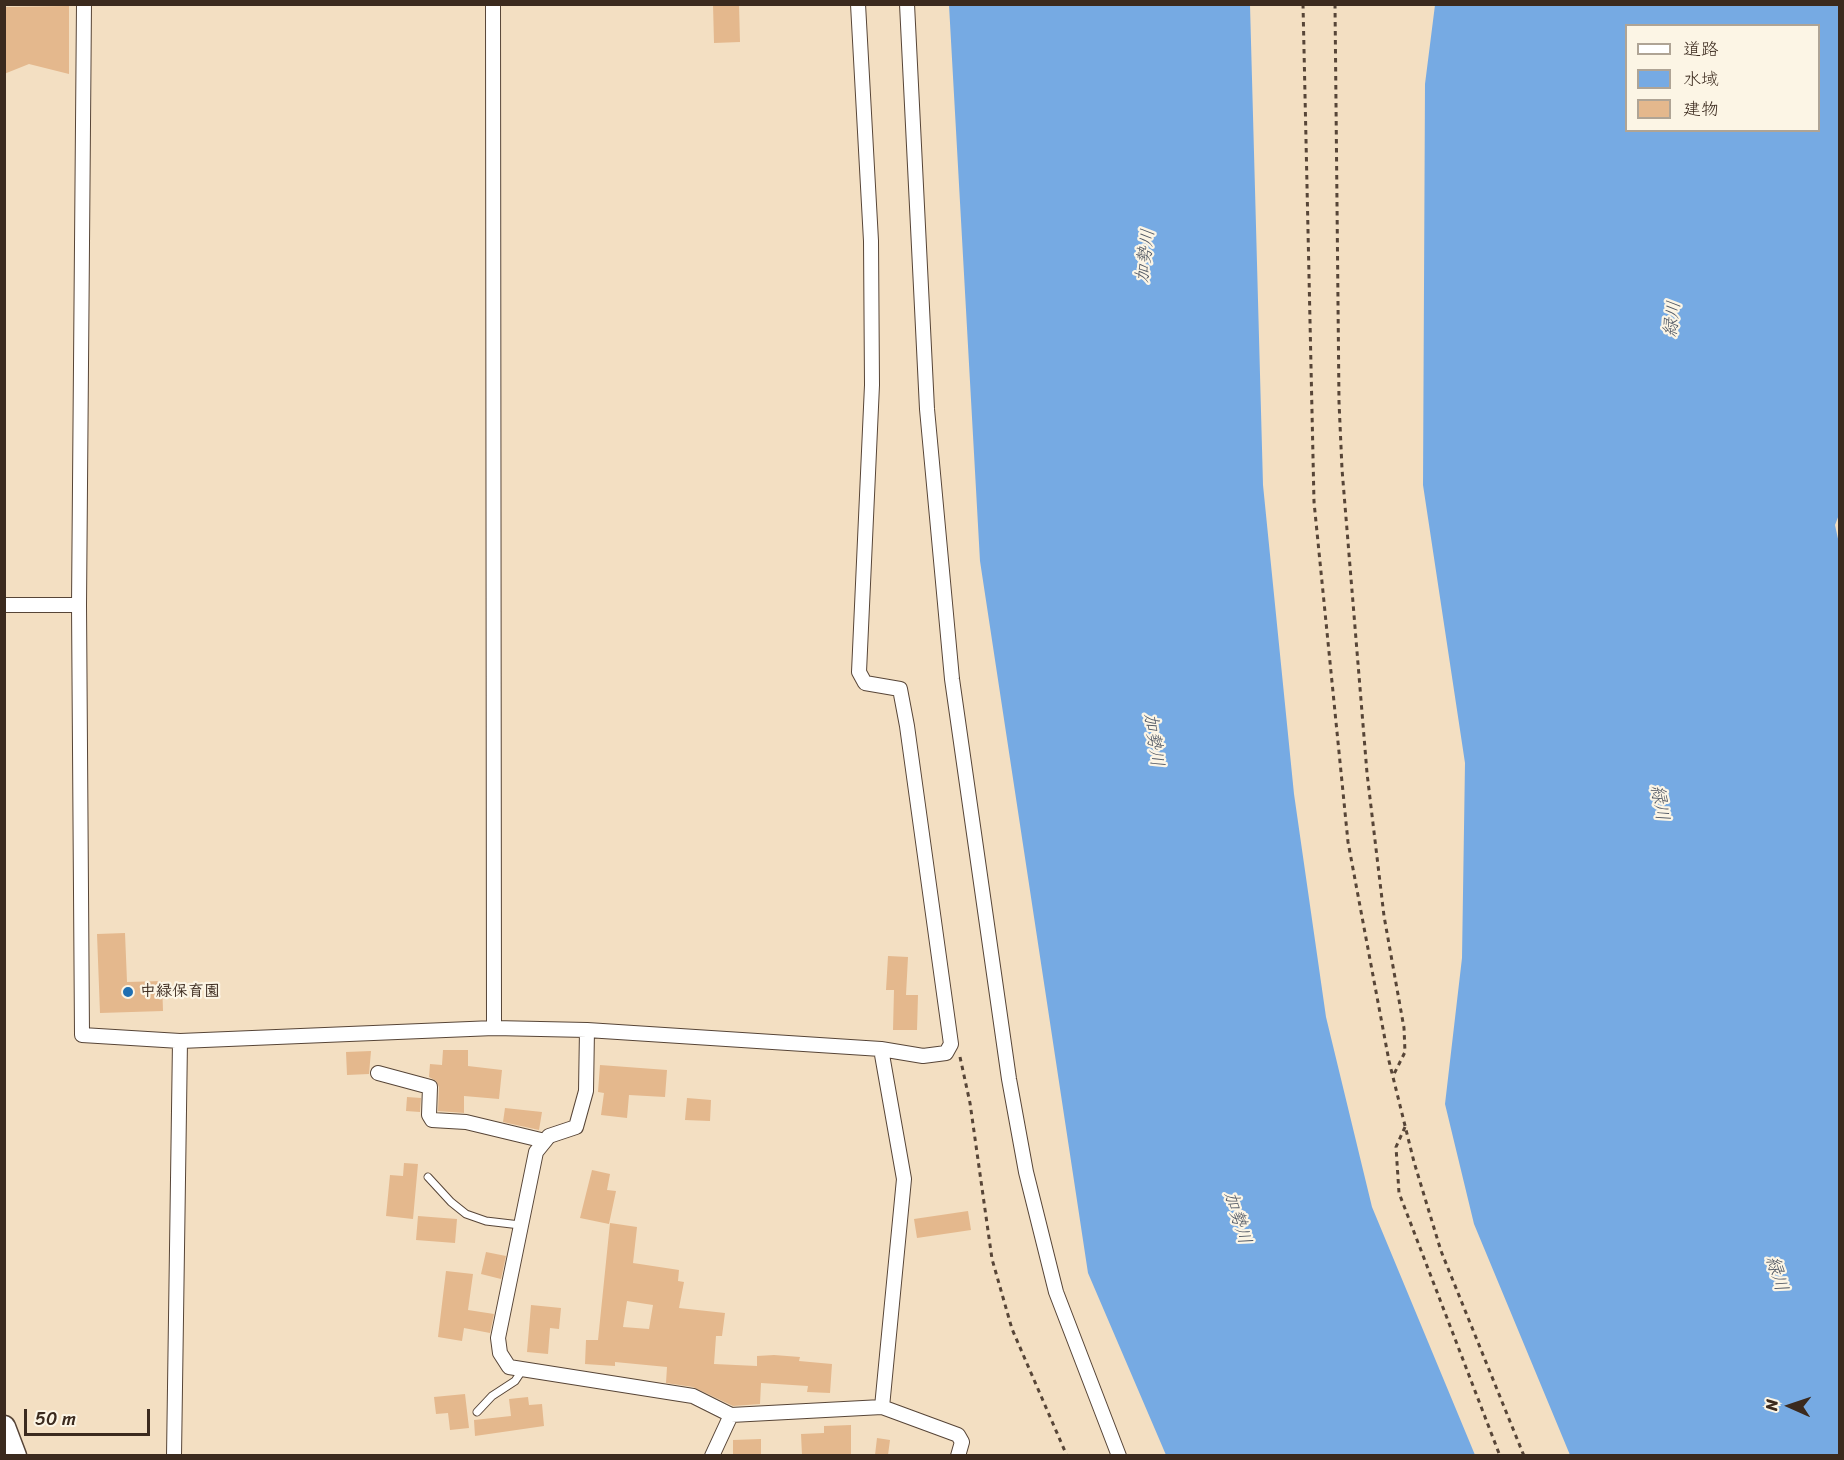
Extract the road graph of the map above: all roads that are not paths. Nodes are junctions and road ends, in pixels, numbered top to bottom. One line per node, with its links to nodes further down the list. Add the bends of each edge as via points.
1 (84, 4): 6 (street)
2 (493, 4): 7 (street)
3 (858, 4): 10 (street, via 871,241 872,373 859,672 865,683 900,690 951,1044 946,1053 923,1056)
4 (907, 4): 24 (street, via 927,409 950,656 1005,1055 1026,1172 1056,1292)
5 (4, 605): 6 (street)
6 (79, 605): 9 (street, via 82,1035)
7 (494, 1028): 8 (street); 9 (street)
8 (587, 1030): 10 (street); 12 (street, via 586,1091 576,1127)
9 (180, 1041): 21 (street)
10 (881, 1049): 16 (street, via 904,1179)
11 (378, 1073): 12 (street, via 430,1087 432,1120 466,1122)
12 (545, 1141): 14 (street, via 536,1152)
13 (428, 1177): 14 (lane, via 466,1214)
14 (520, 1225): 15 (street, via 498,1338 500,1353 509,1367)
15 (523, 1369): 17 (lane, via 515,1381); 18 (street, via 693,1396)
16 (882, 1407): 18 (street); 23 (street, via 958,1435 962,1443)
17 (477, 1412)
18 (731, 1415): 22 (street)
19 (4, 1428): 20 (main road)
20 (15, 1455)
21 (174, 1455)
22 (712, 1455)
23 (958, 1455)
24 (1119, 1455)

